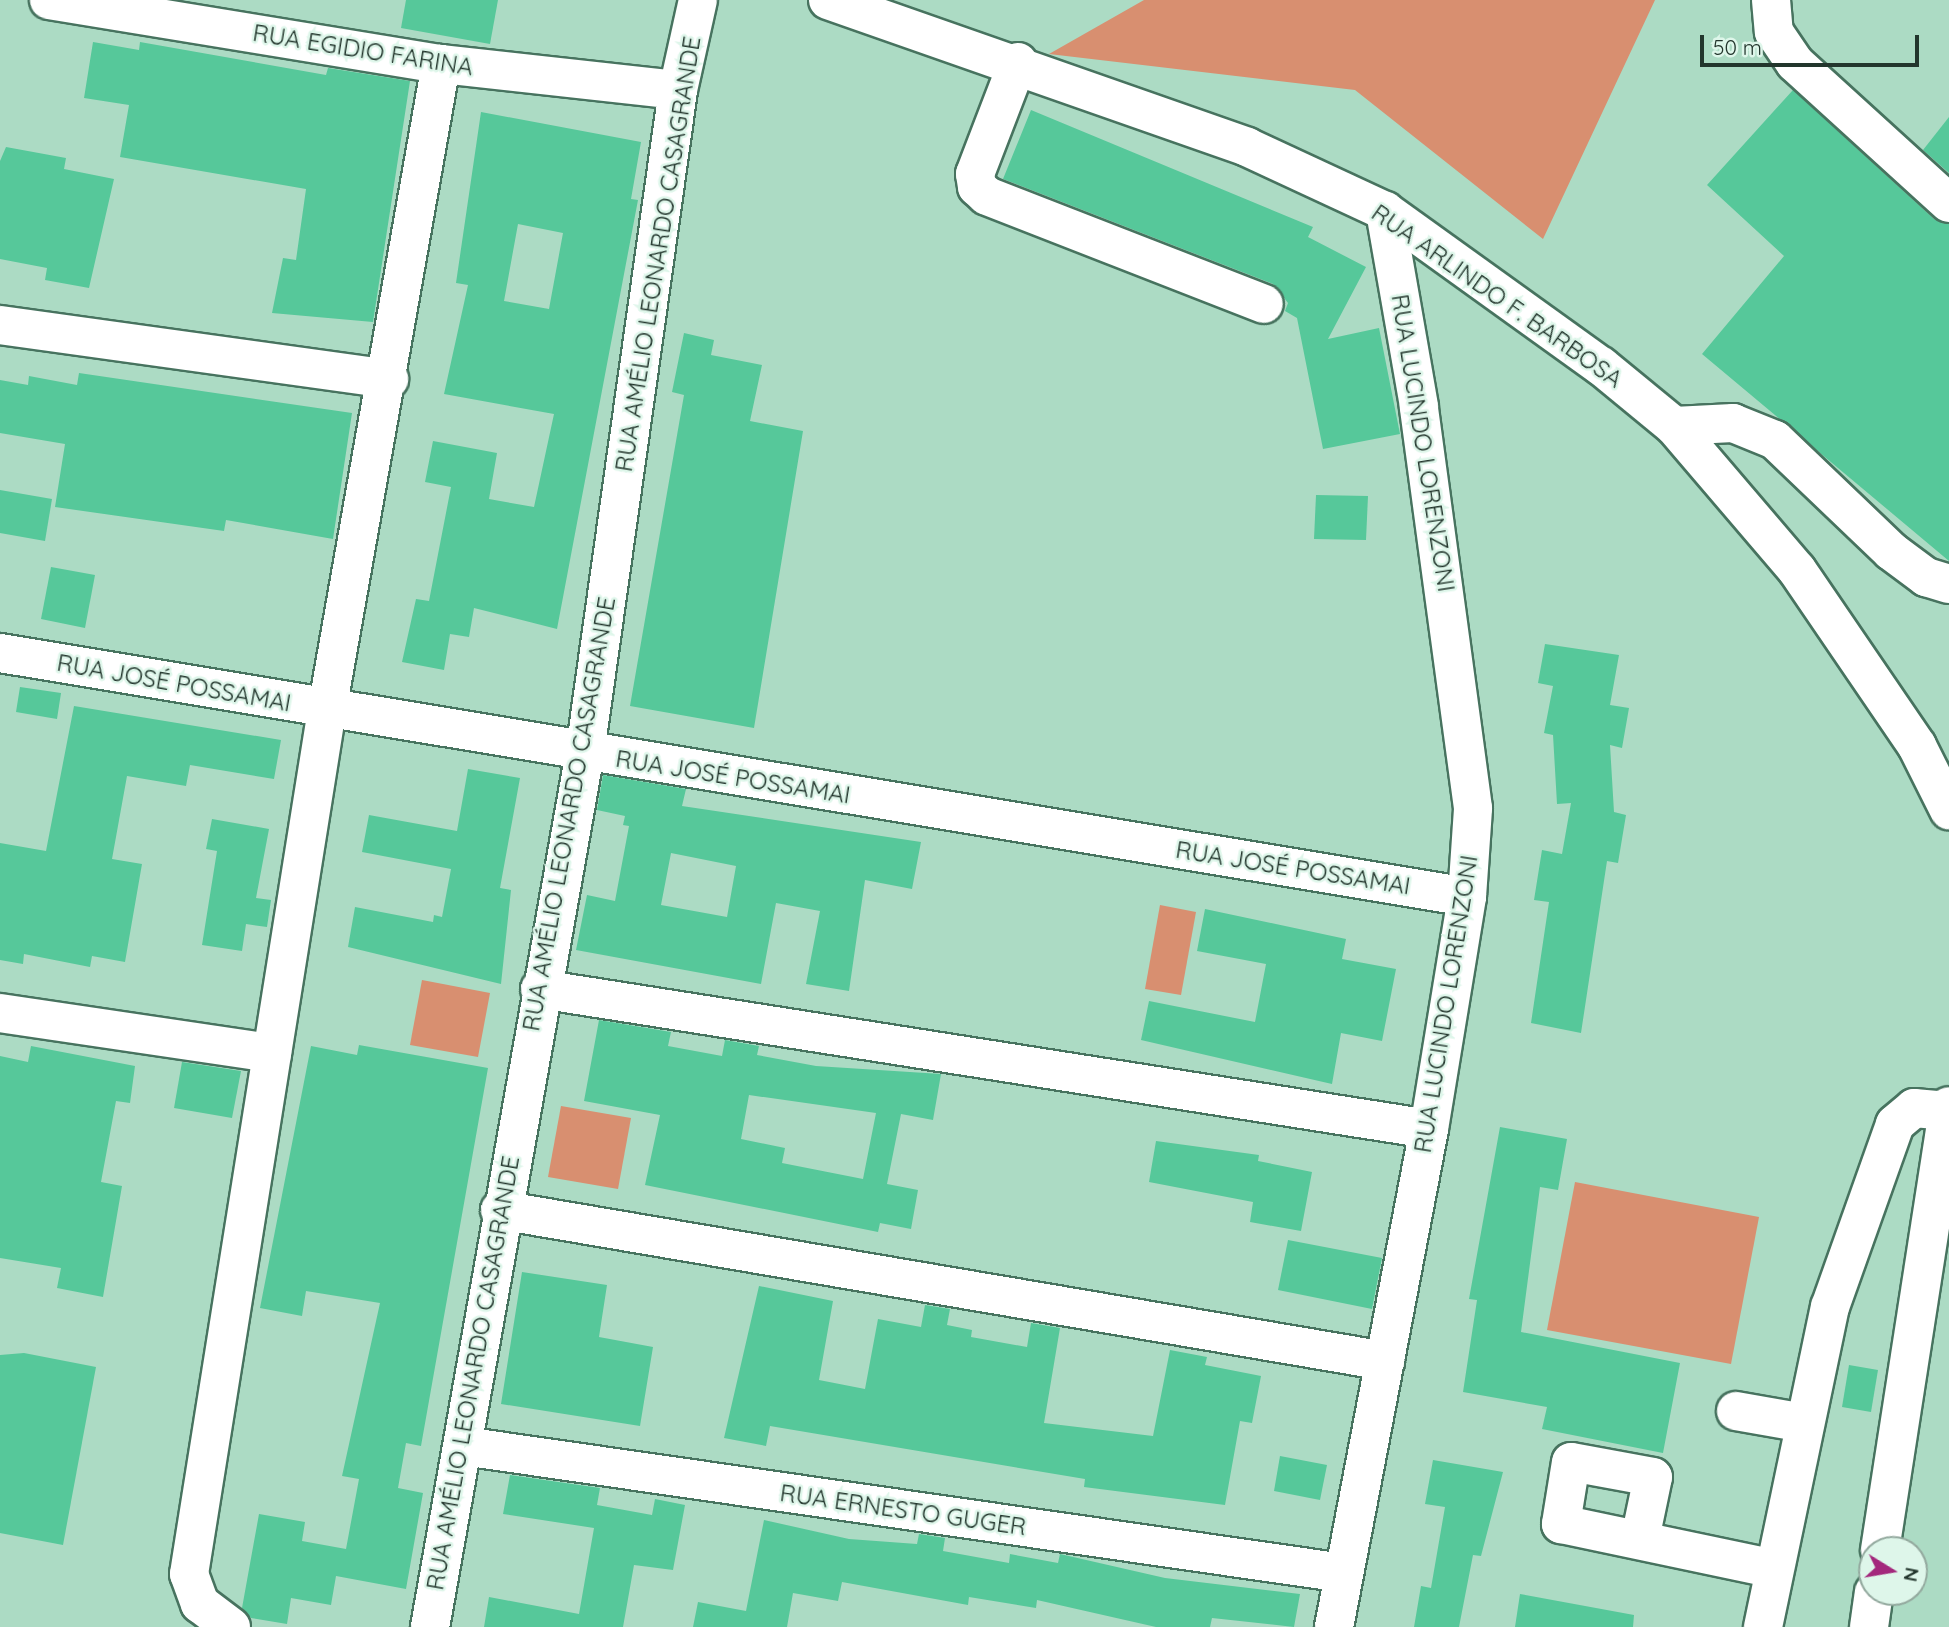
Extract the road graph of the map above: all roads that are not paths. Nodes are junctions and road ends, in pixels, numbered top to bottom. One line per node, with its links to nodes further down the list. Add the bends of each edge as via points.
1 (49, 0): 7 (street, RUA EGIDIO FARINA)
2 (698, 0): 8 (street, RUA AMÉLIO LEONARDO CASAGRANDE)
3 (828, 0): 5 (street, RUA ARLINDO F. BARBOSA)
4 (1771, 0): 9 (street, via 1774,32 1795,63)
5 (911, 13): 6 (street, RUA ARLINDO F. BARBOSA)
6 (1018, 62): 10 (street, RUA ARLINDO F. BARBOSA, via 1247,147); 11 (street, via 975,174 977,187 987,196)
7 (441, 64): 8 (street, RUA EGIDIO FARINA); 13 (street)
8 (678, 90): 18 (street, RUA AMÉLIO LEONARDO CASAGRANDE)
9 (1949, 203)
10 (1385, 211): 14 (street, RUA ARLINDO F. BARBOSA); 20 (street, RUA LUCINDO LORENZONI, via 1468,738 1473,807)
11 (1264, 304)
12 (0, 326): 13 (street)
13 (389, 379): 17 (street)
14 (1674, 426): 15 (street, via 1733,423 1775,440 1891,551 1926,577); 19 (street, RUA ARLINDO F. BARBOSA, via 1797,570 1917,746)
15 (1949, 583)
16 (0, 653): 17 (street, RUA JOSÉ POSSAMAI)
17 (327, 710): 18 (street, RUA JOSÉ POSSAMAI); 23 (street)
18 (584, 752): 20 (street, RUA JOSÉ POSSAMAI); 21 (street, RUA AMÉLIO LEONARDO CASAGRANDE)
19 (1949, 810)
20 (1467, 897): 25 (street, RUA LUCINDO LORENZONI)
21 (540, 989): 25 (street); 26 (street, RUA AMÉLIO LEONARDO CASAGRANDE)
22 (0, 1013): 23 (street)
23 (272, 1053): 37 (street, via 189,1574 200,1604)
24 (1949, 1109): 27 (street); 30 (street, via 1914,1108 1895,1124 1830,1307)
25 (1429, 1129): 28 (street, RUA LUCINDO LORENZONI)
26 (500, 1210): 28 (street); 31 (street, RUA AMÉLIO LEONARDO CASAGRANDE)
27 (1934, 1291): 32 (street)
28 (1385, 1361): 35 (street, RUA LUCINDO LORENZONI)
29 (1736, 1411): 30 (street)
30 (1804, 1423): 34 (street)
31 (463, 1446): 35 (street, RUA ERNESTO GUGER); 38 (street, RUA AMÉLIO LEONARDO CASAGRANDE)
32 (1883, 1536)
33 (1640, 1539): 34 (street)
34 (1774, 1569): 40 (street)
35 (1343, 1573): 39 (street, RUA LUCINDO LORENZONI)
36 (1872, 1606): 41 (street)
37 (231, 1627)
38 (430, 1627)
39 (1334, 1627)
40 (1763, 1627)
41 (1868, 1627)

